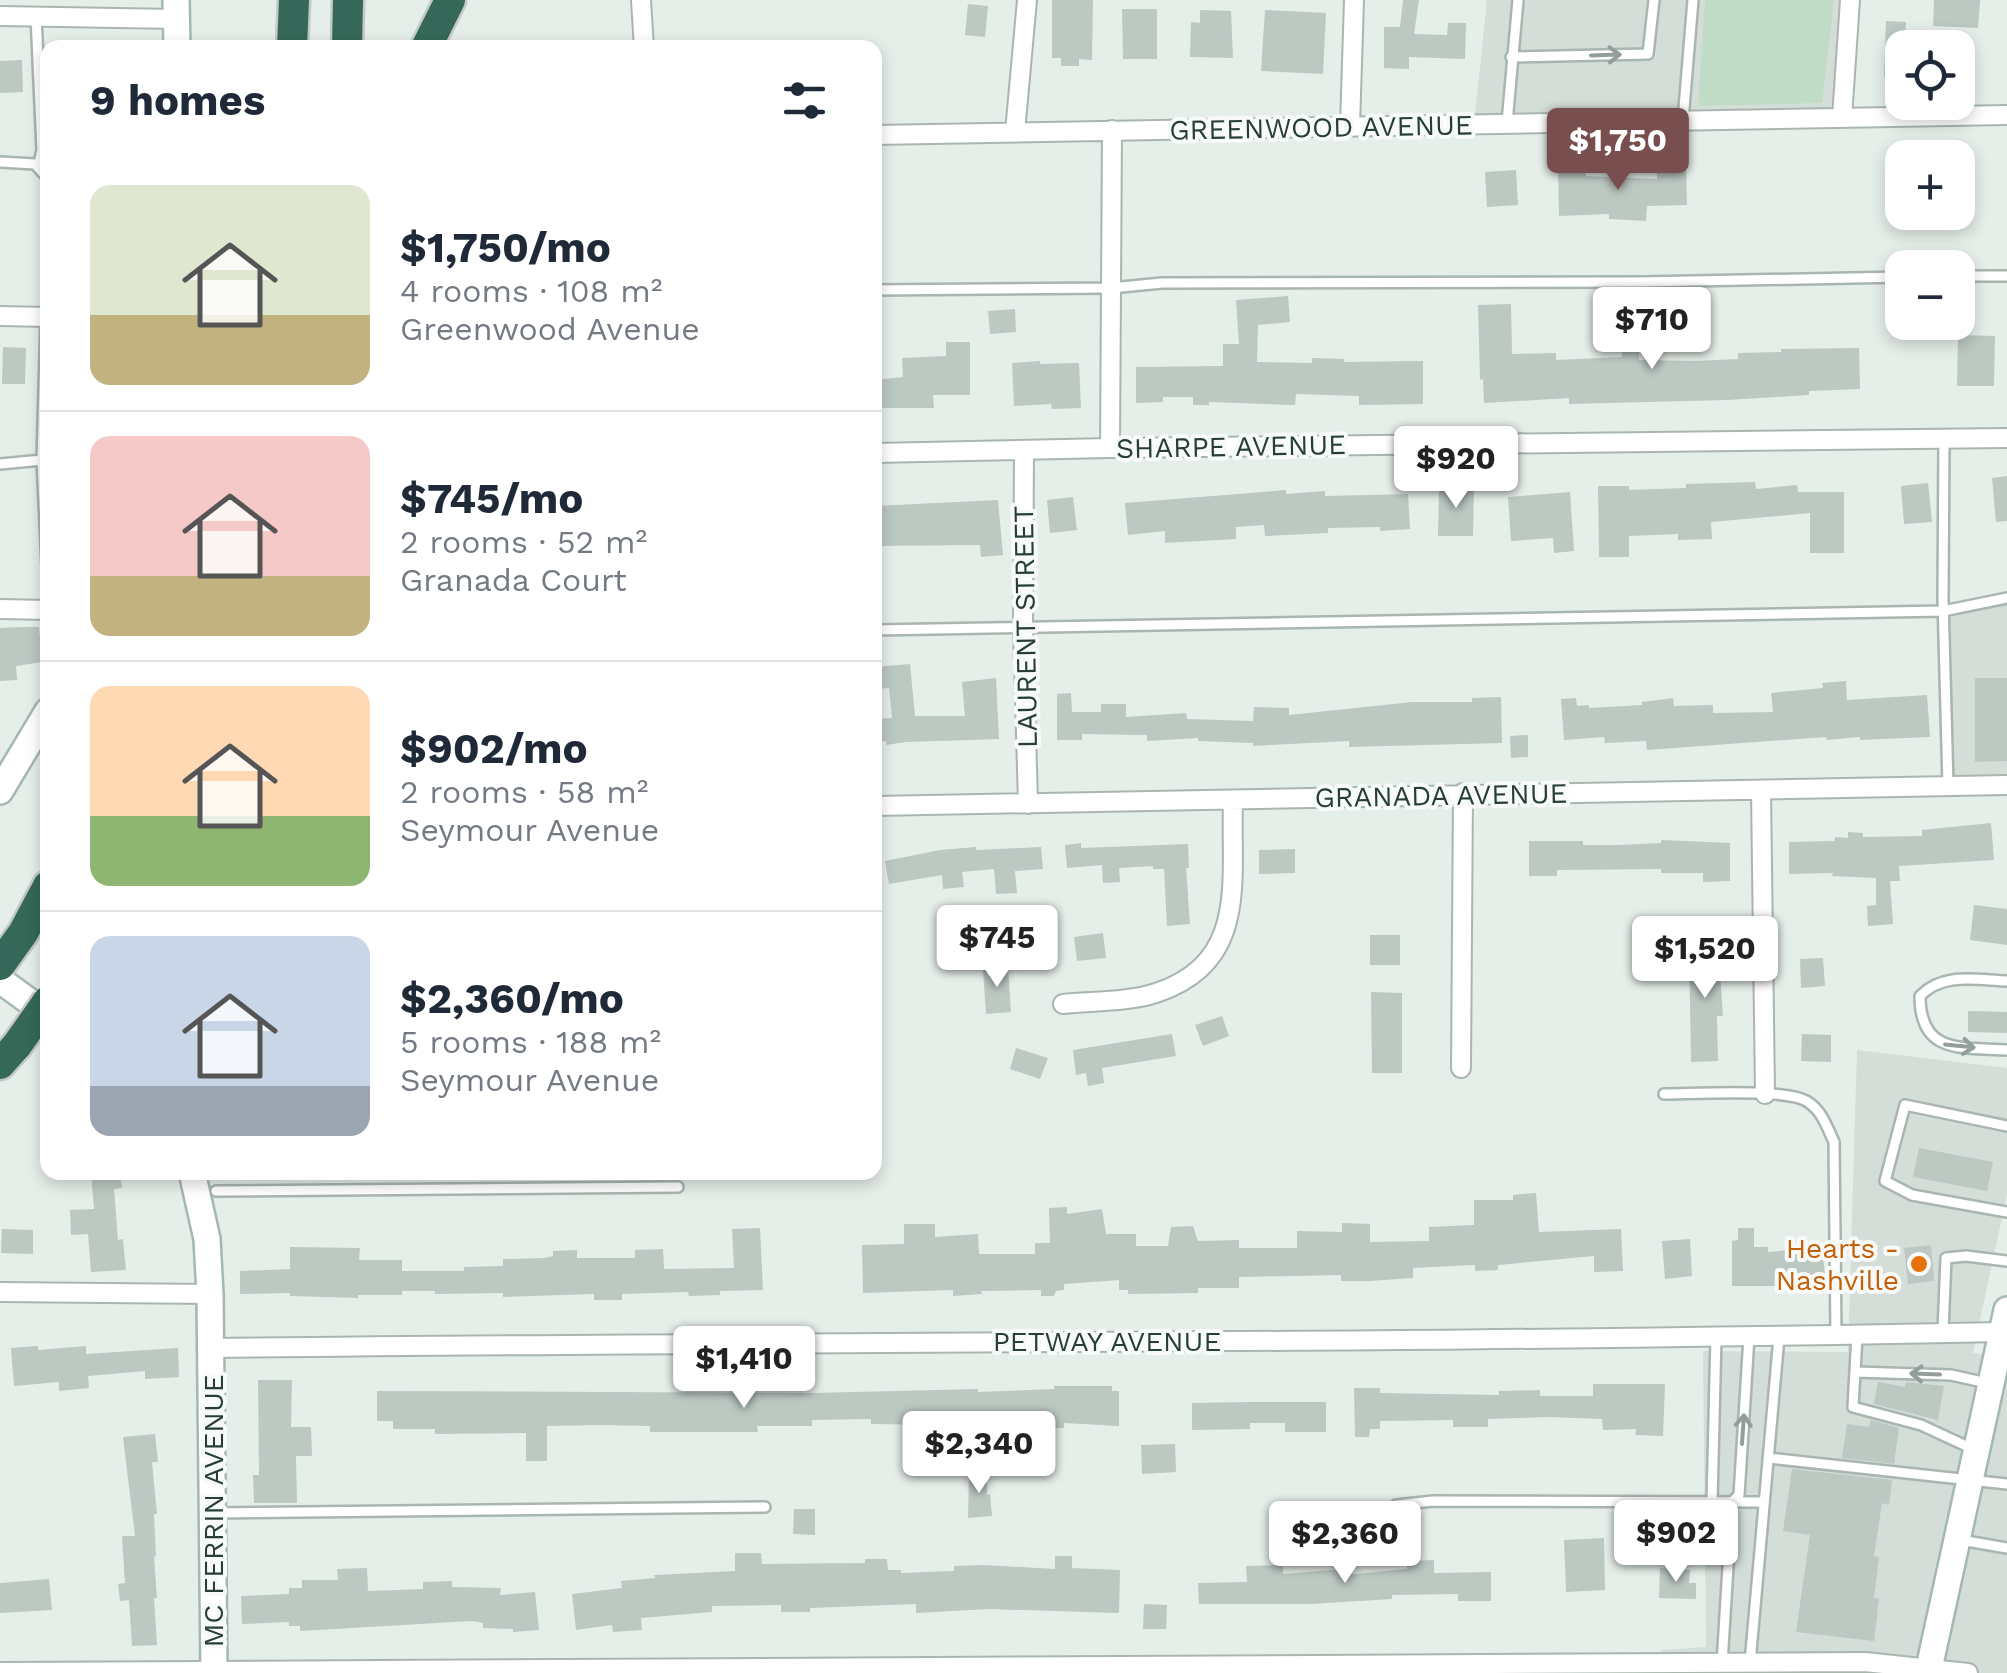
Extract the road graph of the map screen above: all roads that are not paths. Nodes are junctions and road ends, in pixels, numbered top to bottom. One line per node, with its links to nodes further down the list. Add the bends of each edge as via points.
1 (294, 0): 15 (highway)
2 (348, 0): 16 (highway)
3 (450, 0): 17 (highway)
4 (641, 0): 18 (street)
5 (1026, 0): 27 (street)
6 (1354, 0): 25 (street)
7 (1518, 0): 19 (lane)
8 (1654, 0): 19 (lane, one-way to 8, via 1648,54)
9 (1693, 0): 23 (lane)
10 (1850, 0): 22 (street)
11 (176, 9): 13 (street); 14 (street)
12 (0, 16): 13 (street)
13 (36, 16): 20 (lane)
14 (177, 40)
15 (292, 40)
16 (347, 40)
17 (430, 40)
18 (644, 40)
19 (1511, 57): 24 (lane)
20 (40, 105)
21 (2007, 115): 22 (street, GREENWOOD AVENUE)
22 (1842, 118): 23 (street, GREENWOOD AVENUE)
23 (1683, 120): 24 (street, GREENWOOD AVENUE)
24 (1508, 124): 25 (street, GREENWOOD AVENUE)
25 (1350, 126): 26 (street, GREENWOOD AVENUE)
26 (1112, 130): 27 (street, GREENWOOD AVENUE); 34 (street)
27 (1016, 132): 28 (street, GREENWOOD AVENUE)
28 (882, 134)
29 (0, 162): 30 (lane)
30 (40, 170)
31 (1975, 276): 32 (lane)
32 (2007, 276)
33 (1885, 277): 34 (lane)
34 (1111, 288): 35 (lane); 40 (street)
35 (882, 290)
36 (0, 316): 37 (street)
37 (40, 318)
38 (2007, 438): 39 (street, SHARPE AVENUE)
39 (1944, 439): 40 (street, SHARPE AVENUE); 48 (lane)
40 (1110, 448): 41 (street, SHARPE AVENUE)
41 (1024, 450): 42 (street, SHARPE AVENUE); 49 (street, LAURENT STREET)
42 (882, 453)
43 (40, 460): 44 (lane)
44 (0, 464)
45 (2007, 598): 48 (lane)
46 (0, 609): 47 (street)
47 (40, 610)
48 (1944, 611): 49 (lane); 53 (lane)
49 (1023, 627): 50 (lane); 58 (street, LAURENT STREET)
50 (882, 630)
51 (40, 724): 55 (street)
52 (2007, 785): 53 (street, GRANADA AVENUE)
53 (1948, 786): 54 (street, GRANADA AVENUE)
54 (1762, 790): 56 (street, GRANADA AVENUE); 71 (street)
55 (0, 791)
56 (1463, 793): 57 (street, GRANADA AVENUE); 69 (street)
57 (1233, 801): 58 (street, GRANADA AVENUE); 64 (street, via 1232,904 1224,939 1210,960 1155,994)
58 (1028, 804): 59 (street, GRANADA AVENUE)
59 (882, 806)
60 (40, 900): 61 (highway)
61 (0, 965)
62 (0, 980): 65 (street)
63 (2007, 981): 67 (lane, one-way to 67, via 1943,980 1920,996 1924,1026 1934,1040)
64 (1063, 1004)
65 (40, 1009)
66 (40, 1011): 68 (highway, bridge)
67 (2007, 1050)
68 (8, 1055)
69 (1461, 1068)
70 (1664, 1094): 71 (lane)
71 (1765, 1094): 82 (lane, via 1806,1100 1834,1142)
72 (2007, 1126): 76 (lane, via 1905,1106 1885,1181 1912,1195)
73 (194, 1180): 79 (street, MC FERRIN AVENUE)
74 (678, 1187): 75 (lane)
75 (216, 1191)
76 (2007, 1212)
77 (2007, 1261): 81 (lane, via 1946,1258)
78 (0, 1292): 79 (street)
79 (210, 1294): 87 (street, MC FERRIN AVENUE)
80 (2006, 1318): 81 (street, PETWAY AVENUE); 88 (street)
81 (1943, 1332): 83 (street, PETWAY AVENUE)
82 (1836, 1336): 83 (street, PETWAY AVENUE); 85 (street, PETWAY AVENUE)
83 (1857, 1336): 89 (lane)
84 (1716, 1337): 86 (street, PETWAY AVENUE); 87 (street, PETWAY AVENUE); 94 (lane)
85 (1779, 1337): 86 (street, PETWAY AVENUE); 91 (lane)
86 (1749, 1338): 95 (lane, one-way to 86, via 1738,1495)
87 (212, 1348): 99 (street, MC FERRIN AVENUE)
88 (1999, 1371): 89 (lane, one-way to 89); 90 (street)
89 (1856, 1372): 90 (lane, via 1852,1408 1920,1425)
90 (1978, 1451): 92 (street)
91 (1768, 1458): 92 (lane); 96 (lane)
92 (1972, 1478): 93 (lane); 100 (street)
93 (2007, 1484)
94 (1712, 1501): 95 (lane); 97 (lane)
95 (1732, 1502): 96 (lane); 103 (lane)
96 (1763, 1502): 102 (lane)
97 (1396, 1505)
98 (765, 1507): 99 (lane)
99 (213, 1512): 106 (street, MC FERRIN AVENUE)
100 (1958, 1540): 101 (lane); 107 (street)
101 (2007, 1548)
102 (1750, 1663): 103 (street); 107 (street, via 1865,1662)
103 (1712, 1666): 104 (street)
104 (1331, 1669): 105 (street)
105 (600, 1670): 106 (street)
106 (214, 1671): 108 (street)
107 (1929, 1671): 109 (street)
108 (0, 1672)
109 (1968, 1673)

